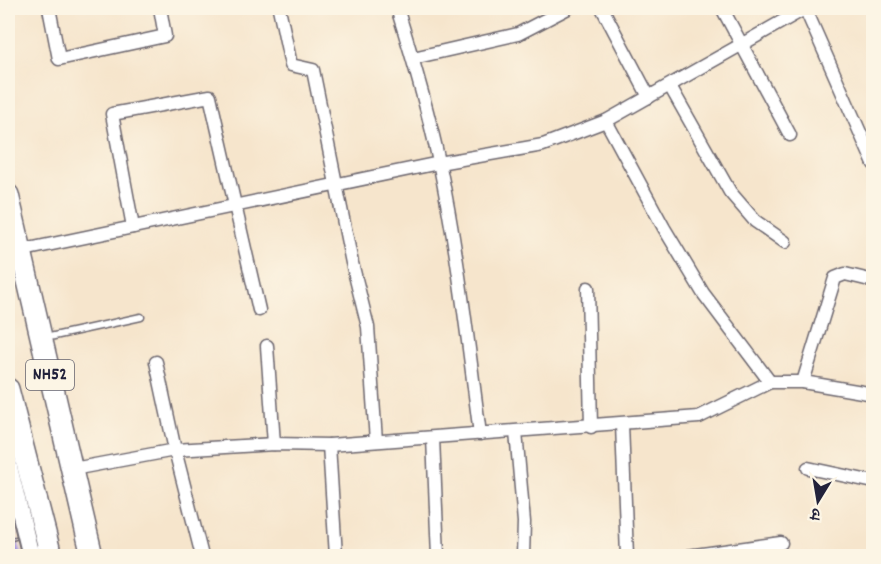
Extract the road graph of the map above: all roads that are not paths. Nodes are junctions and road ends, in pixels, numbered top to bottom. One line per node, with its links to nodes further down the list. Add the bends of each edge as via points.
1 (49, 8): 2 (street, via 59,59 165,36)
2 (159, 8)
3 (279, 8): 17 (street, via 291,65 313,70)
4 (398, 8): 10 (street)
5 (568, 8): 10 (street, via 518,34)
6 (602, 8): 12 (street)
7 (722, 8): 9 (street)
8 (805, 8): 9 (street); 16 (street)
9 (742, 44): 11 (street); 14 (street)
10 (413, 58): 15 (street)
11 (670, 86): 12 (street); 21 (street, via 730,192 755,221)
12 (649, 97): 13 (street)
13 (606, 121): 15 (street, via 543,145); 30 (street, via 703,293)
14 (790, 135)
15 (439, 163): 17 (street); 37 (street, via 460,281)
16 (873, 164)
17 (337, 184): 19 (street); 39 (street, via 368,327)
18 (8, 195): 22 (highway, NH52)
19 (236, 205): 20 (street); 20 (street, via 210,96 112,114); 25 (street)
20 (133, 227): 22 (street)
21 (785, 242)
22 (19, 251): 27 (highway, NH52)
23 (873, 280): 31 (street, via 845,274 835,278)
24 (588, 288): 35 (street)
25 (259, 310)
26 (141, 317): 27 (lane)
27 (41, 339): 45 (highway, NH52)
28 (267, 346): 40 (street)
29 (156, 362): 42 (street)
30 (770, 382): 31 (street); 34 (street, via 699,417)
31 (803, 382): 33 (street)
32 (8, 389): 49 (highway, NH52)
33 (873, 394)
34 (622, 424): 35 (street); 55 (street)
35 (591, 427): 36 (street)
36 (516, 432): 37 (street); 54 (street)
37 (480, 434): 38 (street)
38 (433, 438): 39 (street); 53 (street)
39 (376, 441): 41 (street)
40 (274, 444): 41 (street); 42 (street)
41 (328, 445): 52 (street)
42 (175, 450): 45 (street); 51 (street)
43 (8, 463): 48 (street)
44 (808, 468): 46 (street)
45 (73, 469): 50 (highway, NH52)
46 (873, 482)
47 (781, 543): 56 (street)
48 (31, 556)
49 (51, 556)
50 (92, 556)
51 (202, 556)
52 (336, 556)
53 (438, 556)
54 (523, 556)
55 (627, 556)
56 (688, 556)

